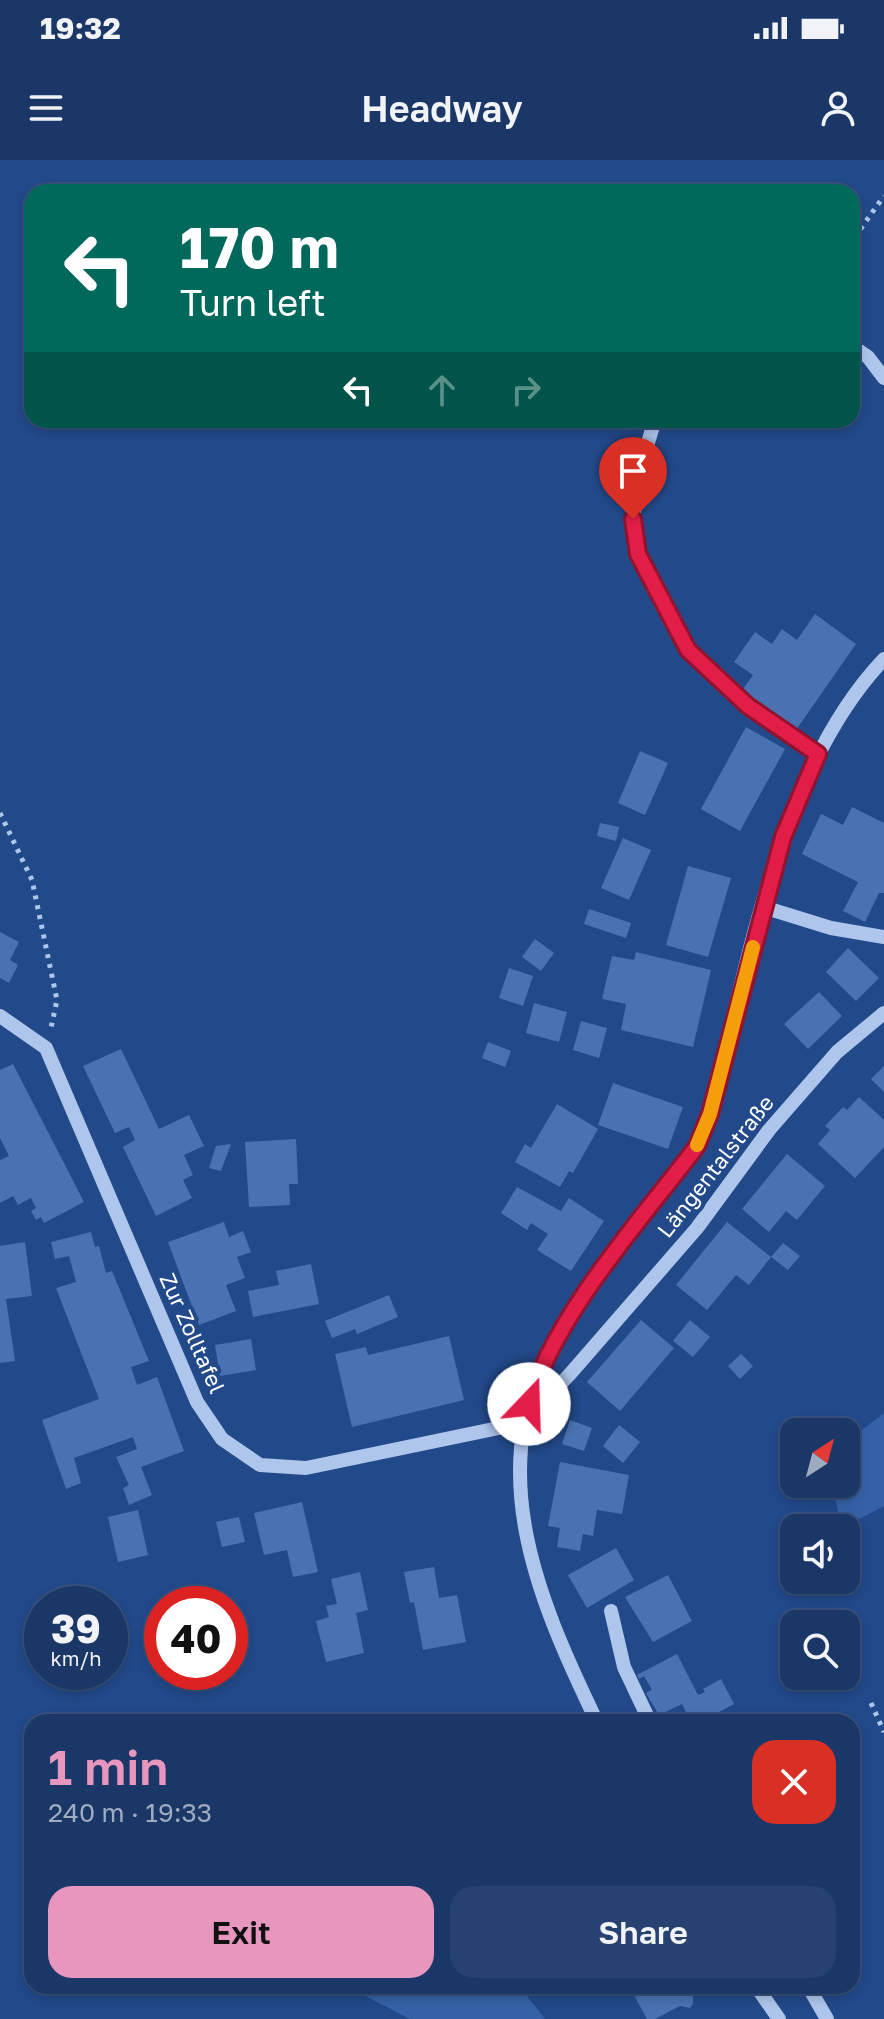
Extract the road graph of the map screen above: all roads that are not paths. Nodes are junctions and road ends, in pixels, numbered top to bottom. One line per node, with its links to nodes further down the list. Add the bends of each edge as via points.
1 (860, 352): 2 (street)
2 (884, 378)
3 (653, 428): 5 (street, via 633,519 638,554 657,592 688,650 748,706)
4 (884, 659): 5 (street)
5 (818, 754): 6 (street, via 783,837)
6 (763, 907): 7 (street, via 831,928); 10 (street, via 710,1114 697,1146 562,1328 534,1384)
7 (884, 937)
8 (884, 1013): 10 (street, Längentalstraße, via 837,1052 769,1130 697,1228)
9 (0, 1016): 10 (street, Zur Zolltafel, via 46,1048 197,1402 222,1439 260,1465 306,1468)
10 (523, 1423): 12 (street, via 518,1473 525,1539 544,1600)
11 (611, 1611): 13 (street, via 624,1667)
12 (594, 1714)
13 (646, 1714)
14 (762, 1994): 16 (street)
15 (813, 1994): 17 (street)
16 (779, 2019)
17 (827, 2019)

